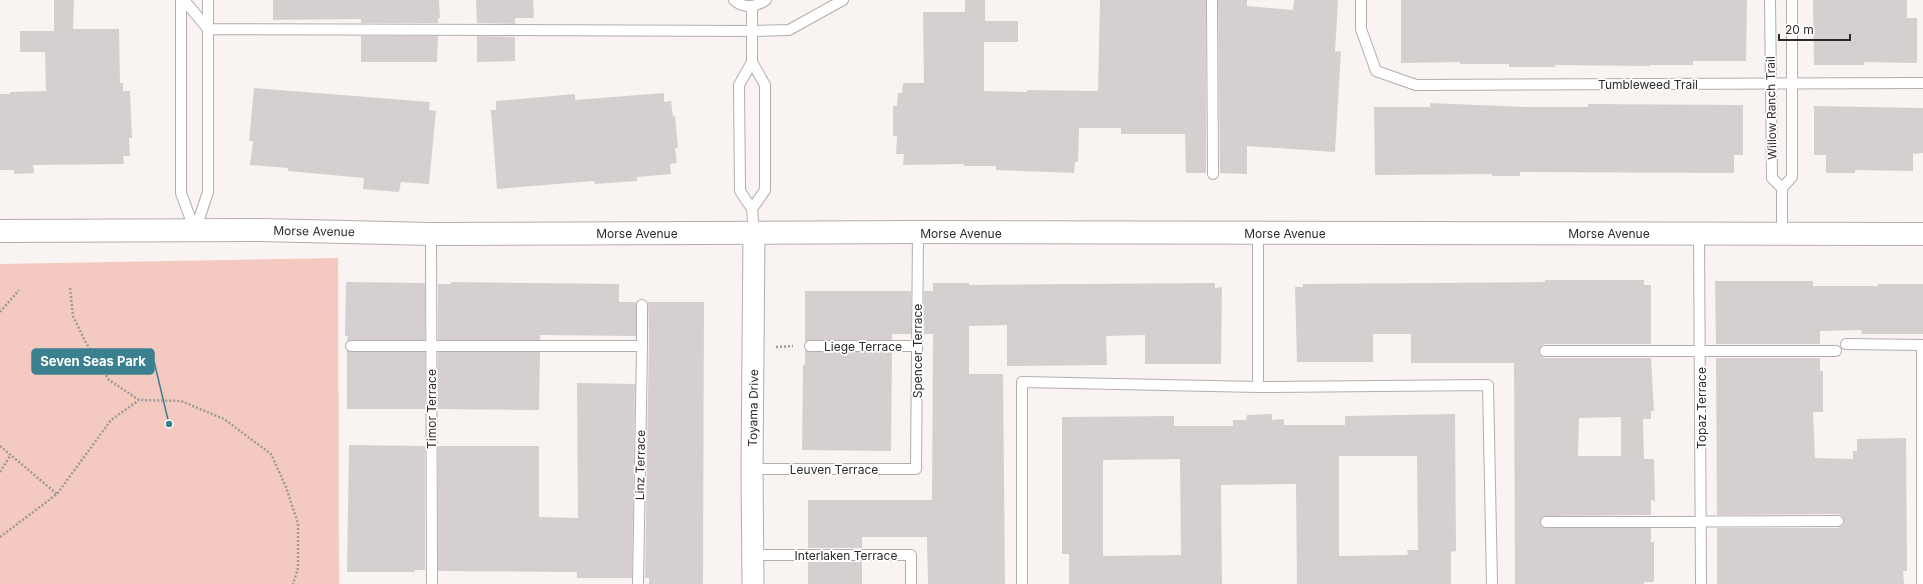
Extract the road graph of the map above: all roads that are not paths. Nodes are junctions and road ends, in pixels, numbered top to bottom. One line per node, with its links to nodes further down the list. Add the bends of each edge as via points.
1 (182, 0): 11 (lane); 21 (lane, via 181,193)
2 (208, 0): 11 (lane)
3 (734, 0): 10 (lane)
4 (766, 0): 10 (lane)
5 (843, 0): 12 (lane, via 789,30)
6 (1212, 0): 17 (lane)
7 (1361, 0): 16 (lane, Tumbleweed Trail, via 1362,29 1376,71 1416,85)
8 (1770, 0): 16 (lane, Willow Ranch Trail)
9 (1792, 0): 14 (lane, Willow Ranch Trail)
10 (752, 7): 12 (lane)
11 (208, 29): 12 (lane); 21 (lane, via 208,192)
12 (751, 31): 13 (lane)
13 (752, 62): 19 (lane, via 739,85 740,191); 19 (lane, via 765,85 765,190)
14 (1792, 83): 15 (lane, Tumbleweed Trail); 16 (lane, Tumbleweed Trail); 18 (lane, Willow Ranch Trail, via 1792,177)
15 (1923, 83)
16 (1771, 84): 18 (lane, Willow Ranch Trail, via 1772,178)
17 (1213, 174)
18 (1782, 188): 26 (lane)
19 (752, 209): 23 (lane)
20 (0, 231): 21 (street, Morse Avenue)
21 (195, 231): 27 (street, Morse Avenue)
22 (918, 232): 23 (street, Morse Avenue); 24 (street, Morse Avenue); 36 (lane, Spencer Terrace)
23 (754, 233): 27 (street, Morse Avenue); 41 (street, Toyama Drive)
24 (1258, 233): 25 (street, Morse Avenue); 40 (lane)
25 (1699, 233): 26 (street, Morse Avenue); 37 (lane, Topaz Terrace)
26 (1782, 233): 28 (street, Morse Avenue)
27 (431, 234): 33 (lane, Timor Terrace)
28 (1923, 234)
29 (642, 306): 34 (lane, Linz Terrace)
30 (1846, 344): 31 (lane)
31 (1923, 345): 46 (lane)
32 (351, 346): 33 (lane)
33 (432, 346): 34 (lane); 48 (lane, Timor Terrace)
34 (642, 346): 49 (lane, Linz Terrace)
35 (810, 346): 36 (lane, Liege Terrace)
36 (917, 346): 42 (lane, Spencer Terrace)
37 (1700, 350): 38 (lane); 39 (lane); 45 (lane, Topaz Terrace)
38 (1836, 350)
39 (1544, 351)
40 (1258, 387): 52 (lane, via 1022,382); 53 (lane, via 1488,385)
41 (752, 469): 42 (lane, Leuven Terrace); 47 (street, Toyama Drive)
42 (916, 469)
43 (1838, 521): 45 (lane)
44 (1546, 522): 45 (lane)
45 (1701, 522): 54 (lane, Topaz Terrace)
46 (1923, 538): 55 (lane)
47 (752, 555): 50 (street, Toyama Drive); 51 (lane, Interlaken Terrace, via 910,555)
48 (432, 584)
49 (638, 584)
50 (752, 584)
51 (911, 584)
52 (1022, 584)
53 (1492, 584)
54 (1701, 584)
55 (1922, 584)

